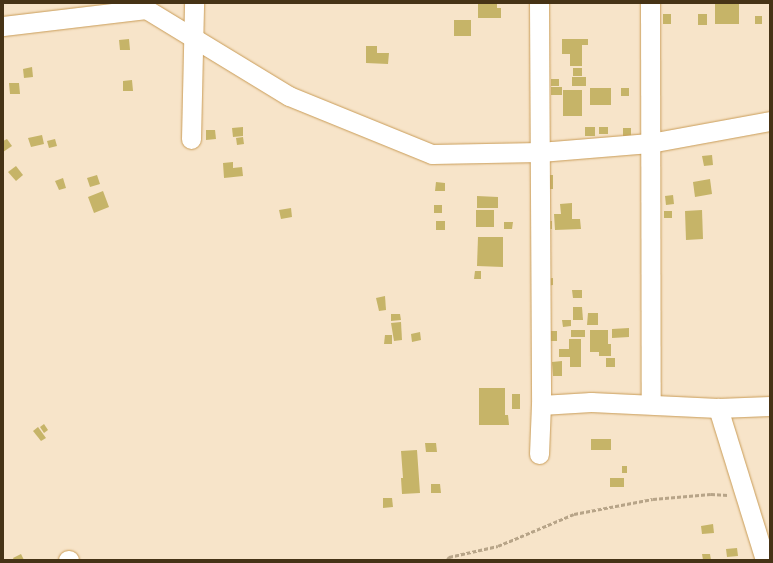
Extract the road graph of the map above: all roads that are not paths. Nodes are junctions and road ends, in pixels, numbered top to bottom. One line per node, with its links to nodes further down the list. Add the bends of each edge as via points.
1 (194, 3): 5 (street)
2 (539, 3): 9 (street)
3 (650, 3): 8 (street)
4 (3, 26): 5 (street, via 146,9)
5 (194, 39): 7 (street); 9 (street, via 289,96 432,154)
6 (770, 121): 8 (street)
7 (191, 139)
8 (650, 143): 9 (street); 10 (street)
9 (540, 152): 11 (street)
10 (651, 404): 11 (street, via 591,402); 13 (street)
11 (541, 405): 14 (street)
12 (770, 406): 13 (street)
13 (718, 408): 15 (street)
14 (538, 454)
15 (765, 560)

